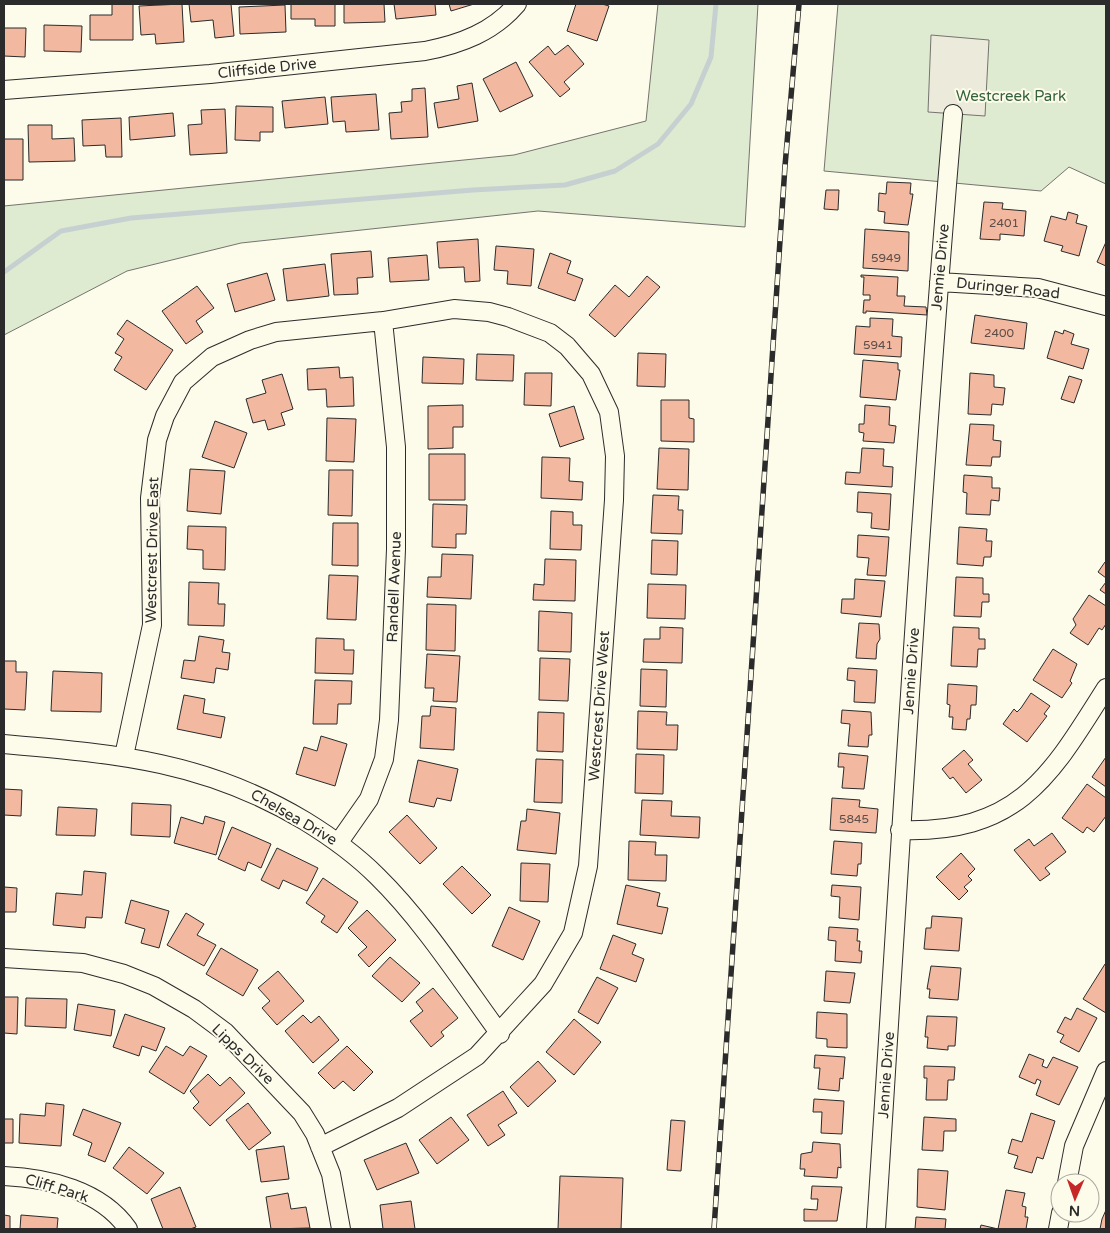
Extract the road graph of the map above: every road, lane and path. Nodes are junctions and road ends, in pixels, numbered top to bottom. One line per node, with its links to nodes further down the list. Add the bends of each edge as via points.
1 (517, 4): 2 (street, Cliffside Drive, via 486,31 452,46 425,51 210,74)
2 (4, 90)
3 (953, 114): 4 (street, Jennie Drive)
4 (939, 282): 5 (street, Duringer Road, via 1038,288); 10 (street, Jennie Drive)
5 (1106, 306)
6 (383, 320): 9 (street, Westcrest Drive East, via 276,332 250,340 212,357 183,382 157,440 150,498 152,625); 11 (street, Randell Avenue, via 396,447 396,549 389,720 384,759 369,799); 13 (street, Westcrest Drive West, via 454,309 489,312 550,334 567,346 591,374 610,412 615,456 614,500 588,866 572,933 543,984)
7 (1106, 688): 10 (street, via 1066,752 1030,793 1005,808 957,828)
8 (4, 744): 9 (street, Chelsea Drive)
9 (124, 756): 11 (street, Chelsea Drive, via 172,765 248,790)
10 (900, 830): 20 (street, Jennie Drive)
11 (339, 842): 13 (street, Chelsea Drive, via 402,902)
12 (4, 958): 15 (street, Lipps Drive, via 83,964 124,974 154,986 194,1009 225,1032 302,1113)
13 (500, 1034): 15 (street, Westcrest Drive West, via 477,1056 398,1108)
14 (1106, 1071): 16 (street, via 1074,1146)
15 (320, 1147): 19 (street, Lipps Drive, via 331,1174)
16 (1069, 1173)
17 (4, 1176): 18 (street, Cliff Park, via 32,1178 86,1194 111,1211)
18 (128, 1229)
19 (341, 1229)
20 (876, 1229)

